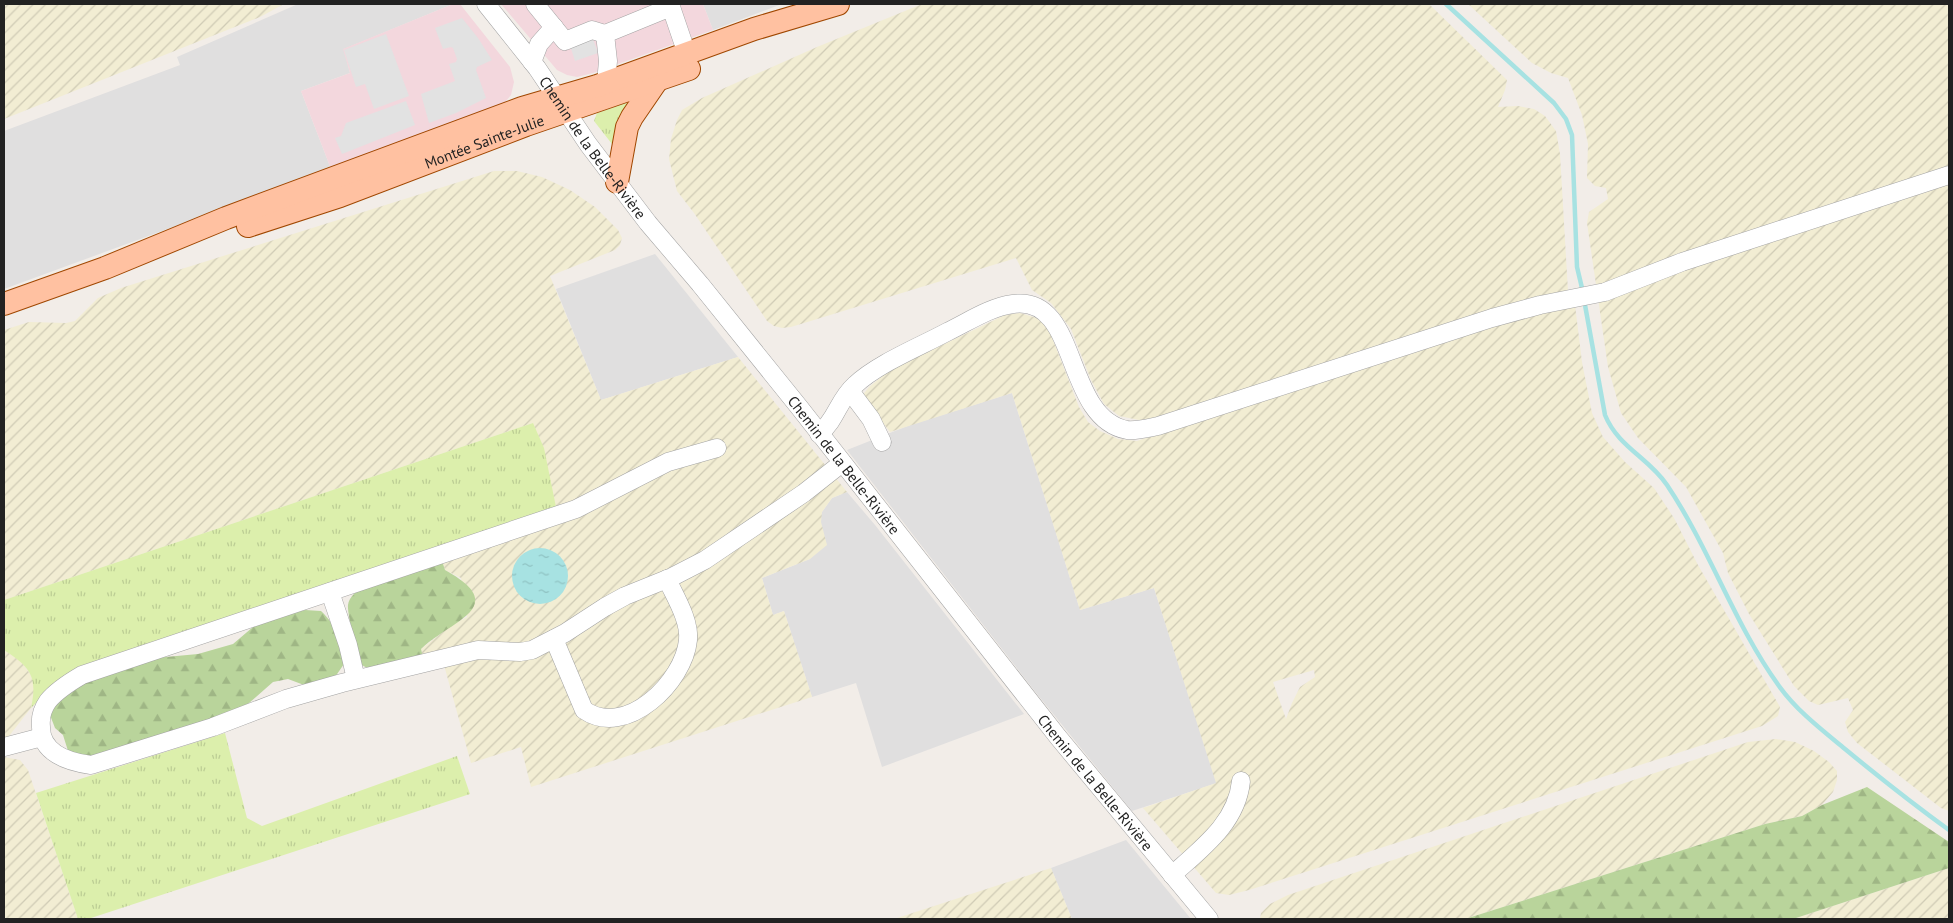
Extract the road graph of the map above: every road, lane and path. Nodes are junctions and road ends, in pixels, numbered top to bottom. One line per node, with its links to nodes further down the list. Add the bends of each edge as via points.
1 (486, 4): 8 (street, Chemin de la Belle-Rivière)
2 (535, 4): 5 (street)
3 (838, 4): 7 (main road, Montée Sainte-Julie, via 754,29)
4 (848, 4): 9 (main road, Montée Sainte-Julie)
5 (554, 27): 6 (street, via 565,40 592,30); 8 (street, via 539,44)
6 (605, 34): 7 (street, via 671,7); 10 (street)
7 (687, 54): 10 (main road, Montée Sainte-Julie)
8 (532, 62): 11 (street, Chemin de la Belle-Rivière)
9 (656, 82): 11 (main road, Montée Sainte-Julie); 13 (main road, via 627,127)
10 (606, 83): 11 (main road, Montée Sainte-Julie)
11 (562, 105): 13 (street, Chemin de la Belle-Rivière); 14 (main road, Montée Sainte-Julie, via 522,108)
12 (1949, 175): 15 (street, via 1682,262 1605,292 1492,318 1144,429 1118,427 1099,415 1083,388 1058,327 1044,311 1024,304 984,313 888,363)
13 (617, 182): 16 (street, Chemin de la Belle-Rivière)
14 (4, 304)
15 (850, 390): 16 (street, via 832,421); 17 (street)
16 (819, 434): 19 (street, Chemin de la Belle-Rivière)
17 (882, 442)
18 (717, 448): 21 (street, via 668,462 576,509)
19 (842, 463): 20 (street, via 746,534); 27 (street, Chemin de la Belle-Rivière, via 1058,737)
20 (667, 579): 22 (street, via 623,597); 22 (street, via 688,632 686,651 666,686 637,711 604,717 593,716 584,710)
21 (330, 592): 23 (street); 24 (street, via 82,675 48,701 40,721)
22 (554, 639): 23 (street, via 532,650 478,650)
23 (356, 679): 24 (street, via 286,699 214,727 91,765 56,754 48,749)
24 (42, 737): 25 (street)
25 (4, 747)
26 (1241, 781): 27 (street, via 1240,796 1230,817)
27 (1172, 875): 28 (street, Chemin de la Belle-Rivière)
28 (1209, 919)

